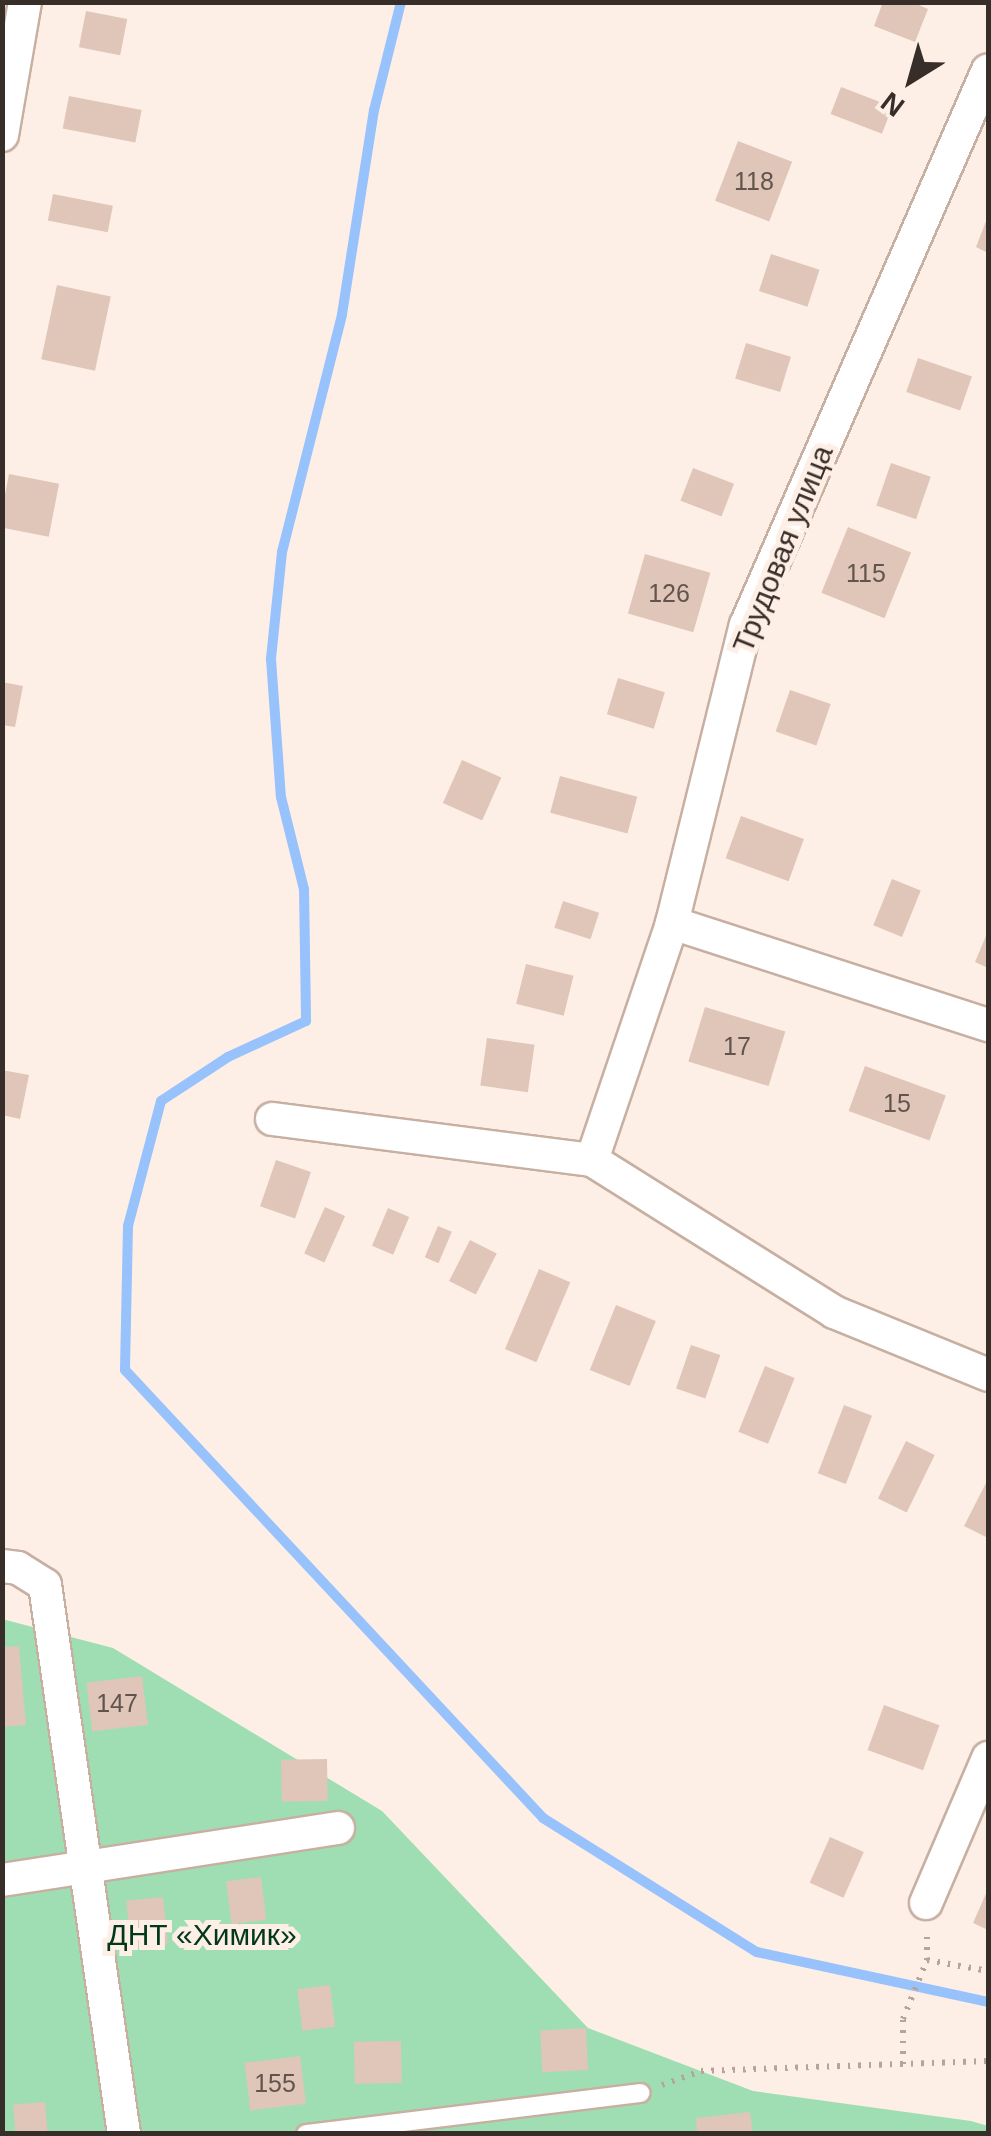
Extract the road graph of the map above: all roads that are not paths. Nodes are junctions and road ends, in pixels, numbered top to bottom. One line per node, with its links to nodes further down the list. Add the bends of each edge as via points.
1 (25, 2): 3 (street)
2 (988, 70): 4 (street, Трудовая улица, via 746,625)
3 (2, 135)
4 (672, 923): 5 (street); 7 (street, Трудовая улица)
5 (988, 1025)
6 (272, 1119): 7 (street)
7 (592, 1160): 8 (street, via 834,1312)
8 (988, 1375)
9 (2, 1566): 12 (street, via 45,1585)
10 (988, 1758): 14 (street)
11 (338, 1828): 12 (street)
12 (87, 1869): 13 (street); 16 (street)
13 (2, 1880)
14 (926, 1903)
15 (641, 2093): 17 (lane)
16 (124, 2134)
17 (306, 2134)

